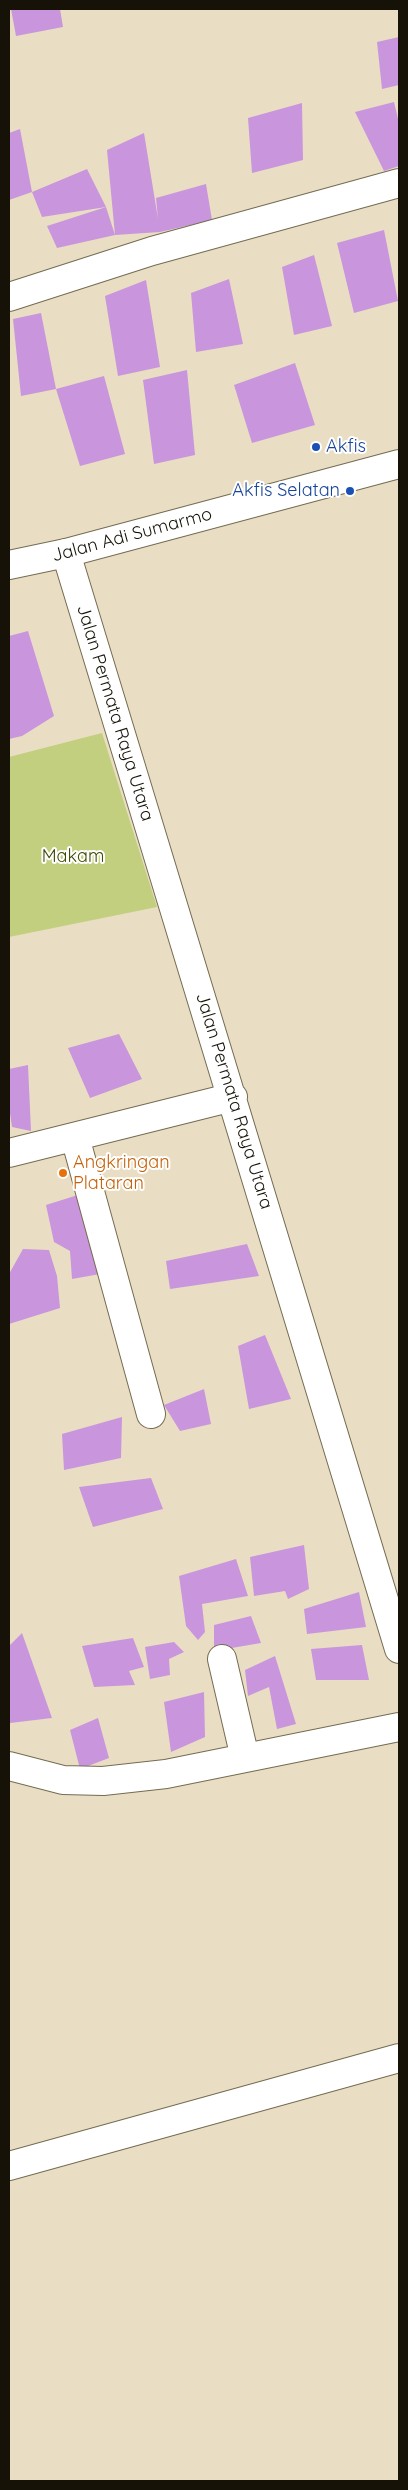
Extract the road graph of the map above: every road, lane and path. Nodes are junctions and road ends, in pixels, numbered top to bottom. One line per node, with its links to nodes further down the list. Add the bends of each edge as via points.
1 (399, 183): 2 (street, via 152,251)
2 (9, 297)
3 (399, 464): 4 (street, Jalan Adi Sumarmo)
4 (66, 553): 5 (street, Jalan Adi Sumarmo); 6 (street, Jalan Permata Raya Utara)
5 (9, 565)
6 (233, 1097): 7 (street); 10 (street, Jalan Permata Raya Utara)
7 (75, 1137): 8 (street); 9 (street)
8 (9, 1153)
9 (151, 1414)
10 (399, 1649)
11 (222, 1659): 13 (street)
12 (399, 1727): 13 (street)
13 (245, 1758): 14 (street, via 166,1774 103,1781 63,1780)
14 (9, 1766)
15 (399, 2058): 16 (street)
16 (9, 2166)

